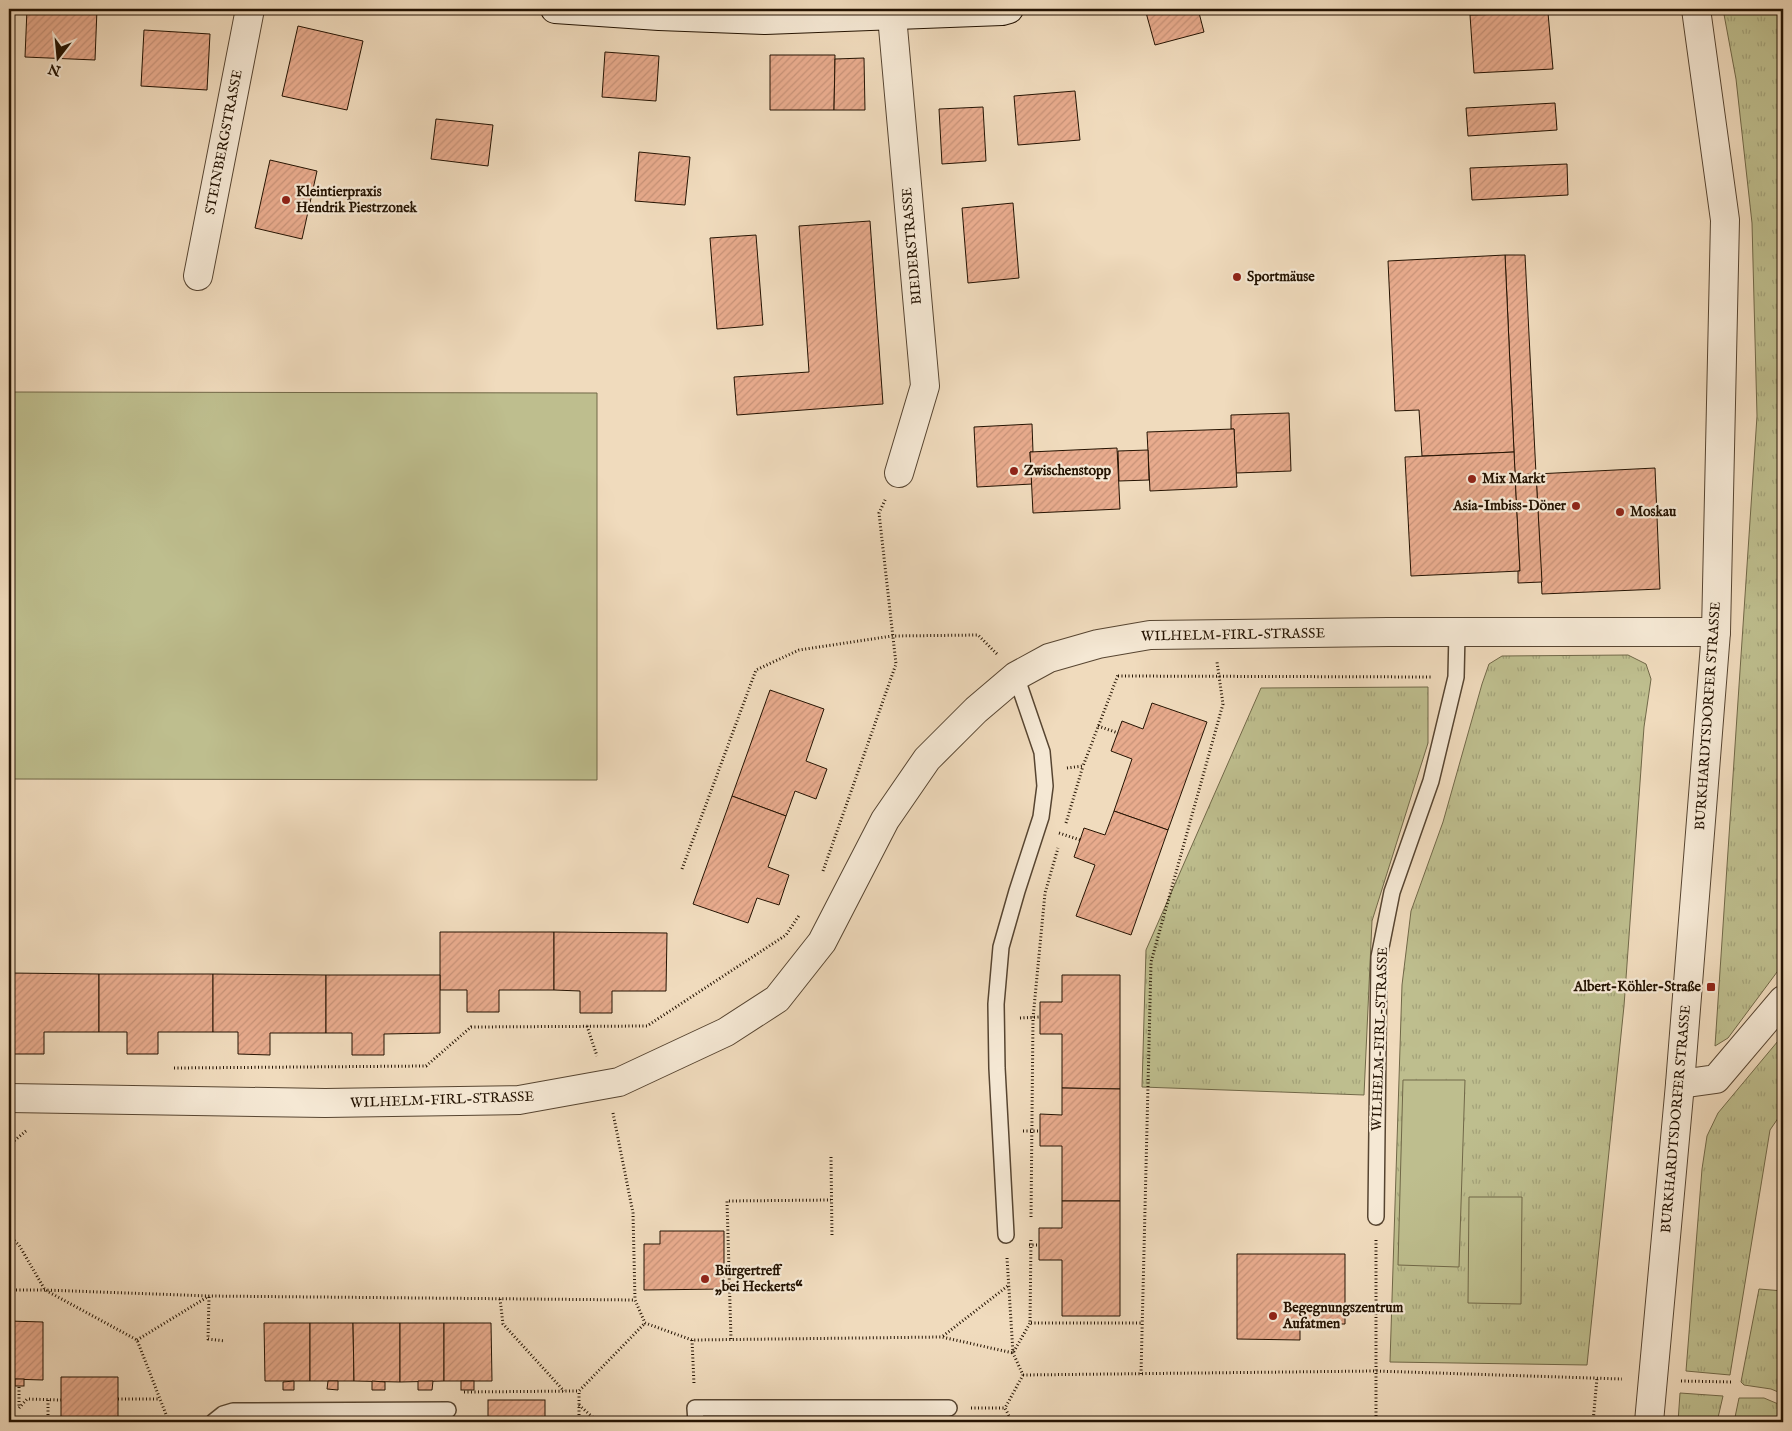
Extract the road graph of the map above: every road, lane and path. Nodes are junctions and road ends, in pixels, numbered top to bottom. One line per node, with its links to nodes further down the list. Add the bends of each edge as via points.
1 (250, 9): 6 (street, STEINBERGSTRASSE)
2 (555, 9): 5 (street, via 765,20)
3 (1009, 9): 5 (street)
4 (1696, 9): 9 (street, BURKHARDTSDORFER STRASSE, via 1725,220)
5 (892, 16): 7 (street, BIEDERSTRASSE, via 925,386)
6 (198, 276)
7 (899, 473): 11 (path, via 879,513)
8 (1457, 632): 9 (street, WILHELM-FIRL-STRASSE); 10 (street, WILHELM-FIRL-STRASSE); 16 (lane, WILHELM-FIRL-STRASSE)
9 (1716, 632): 27 (street, BURKHARDTSDORFER STRASSE)
10 (1212, 634): 12 (street, WILHELM-FIRL-STRASSE, via 1150,635); 15 (path)
11 (892, 636): 13 (path, via 978,635); 21 (path, via 799,650 756,670); 22 (path, via 896,664)
12 (1120, 640): 13 (street, WILHELM-FIRL-STRASSE, via 1049,658); 14 (path)
13 (1016, 676): 20 (lane, via 1042,752); 26 (street, WILHELM-FIRL-STRASSE, via 927,759 885,820 822,942 777,998 726,1032 619,1082)
14 (1118, 676): 15 (path); 17 (path)
15 (1219, 676): 16 (path); 44 (path, via 1223,704 1151,962)
16 (1456, 678): 31 (lane, WILHELM-FIRL-STRASSE, via 1431,781 1392,892 1379,957)
17 (1098, 726): 18 (path); 19 (path)
18 (1118, 733)
19 (1083, 766): 20 (path); 32 (path, via 1045,893 1033,1018)
20 (1044, 772): 33 (lane, via 1041,817 1001,947 996,1004)
21 (682, 869)
22 (822, 874)
23 (806, 907): 25 (path, via 786,935 647,1026 471,1027 426,1066)
24 (1783, 1000): 27 (street, via 1716,1079)
25 (168, 1068)
26 (607, 1084): 28 (street, WILHELM-FIRL-STRASSE, via 518,1100 325,1103); 43 (path, via 633,1213)
27 (1680, 1084): 57 (street, BURKHARDTSDORFER STRASSE)
28 (9, 1098)
29 (830, 1157): 30 (path)
30 (831, 1200): 36 (path); 51 (path, via 728,1201)
31 (1376, 1217): 53 (path)
32 (1031, 1226)
33 (1006, 1235)
34 (9, 1236): 40 (path, via 19,1245)
35 (1031, 1236): 46 (path)
36 (832, 1237)
37 (1007, 1253): 38 (path)
38 (1009, 1285): 47 (path); 52 (path)
39 (9, 1290): 40 (path)
40 (45, 1290): 41 (path); 48 (path)
41 (209, 1296): 42 (path); 48 (path); 49 (path, via 208,1338)
42 (500, 1299): 43 (path); 61 (path, via 503,1324)
43 (635, 1300): 45 (path)
44 (1143, 1323): 46 (path); 54 (path)
45 (645, 1324): 50 (path); 62 (path)
46 (1030, 1324): 52 (path)
47 (942, 1337): 51 (path); 52 (path)
48 (136, 1340): 67 (path)
49 (225, 1340)
50 (692, 1340): 51 (path); 60 (path)
51 (731, 1340)
52 (1013, 1353): 55 (path)
53 (1375, 1371): 54 (path); 56 (path); 81 (path)
54 (1141, 1374): 55 (path)
55 (1023, 1375): 70 (path)
56 (1597, 1378): 57 (path); 82 (path)
57 (1653, 1380): 58 (path); 83 (street, BURKHARDTSDORFER STRASSE)
58 (1733, 1382)
59 (19, 1386): 65 (path, via 19,1408 27,1399)
60 (694, 1388)
61 (564, 1391): 62 (path); 63 (path)
62 (579, 1391): 68 (path)
63 (492, 1392)
64 (118, 1399): 67 (path)
65 (48, 1400): 66 (path); 72 (path)
66 (61, 1400)
67 (160, 1400): 73 (path)
68 (579, 1405): 77 (path); 78 (path)
69 (949, 1408): 70 (path); 79 (lane, via 695,1408)
70 (1005, 1408): 80 (path)
71 (448, 1410): 74 (lane, via 233,1411)
72 (48, 1422)
73 (169, 1422)
74 (213, 1422)
75 (478, 1422): 76 (path)
76 (488, 1422)
77 (579, 1422)
78 (598, 1422)
79 (696, 1422)
80 (1012, 1422)
81 (1376, 1422)
82 (1594, 1422)
83 (1649, 1422)

